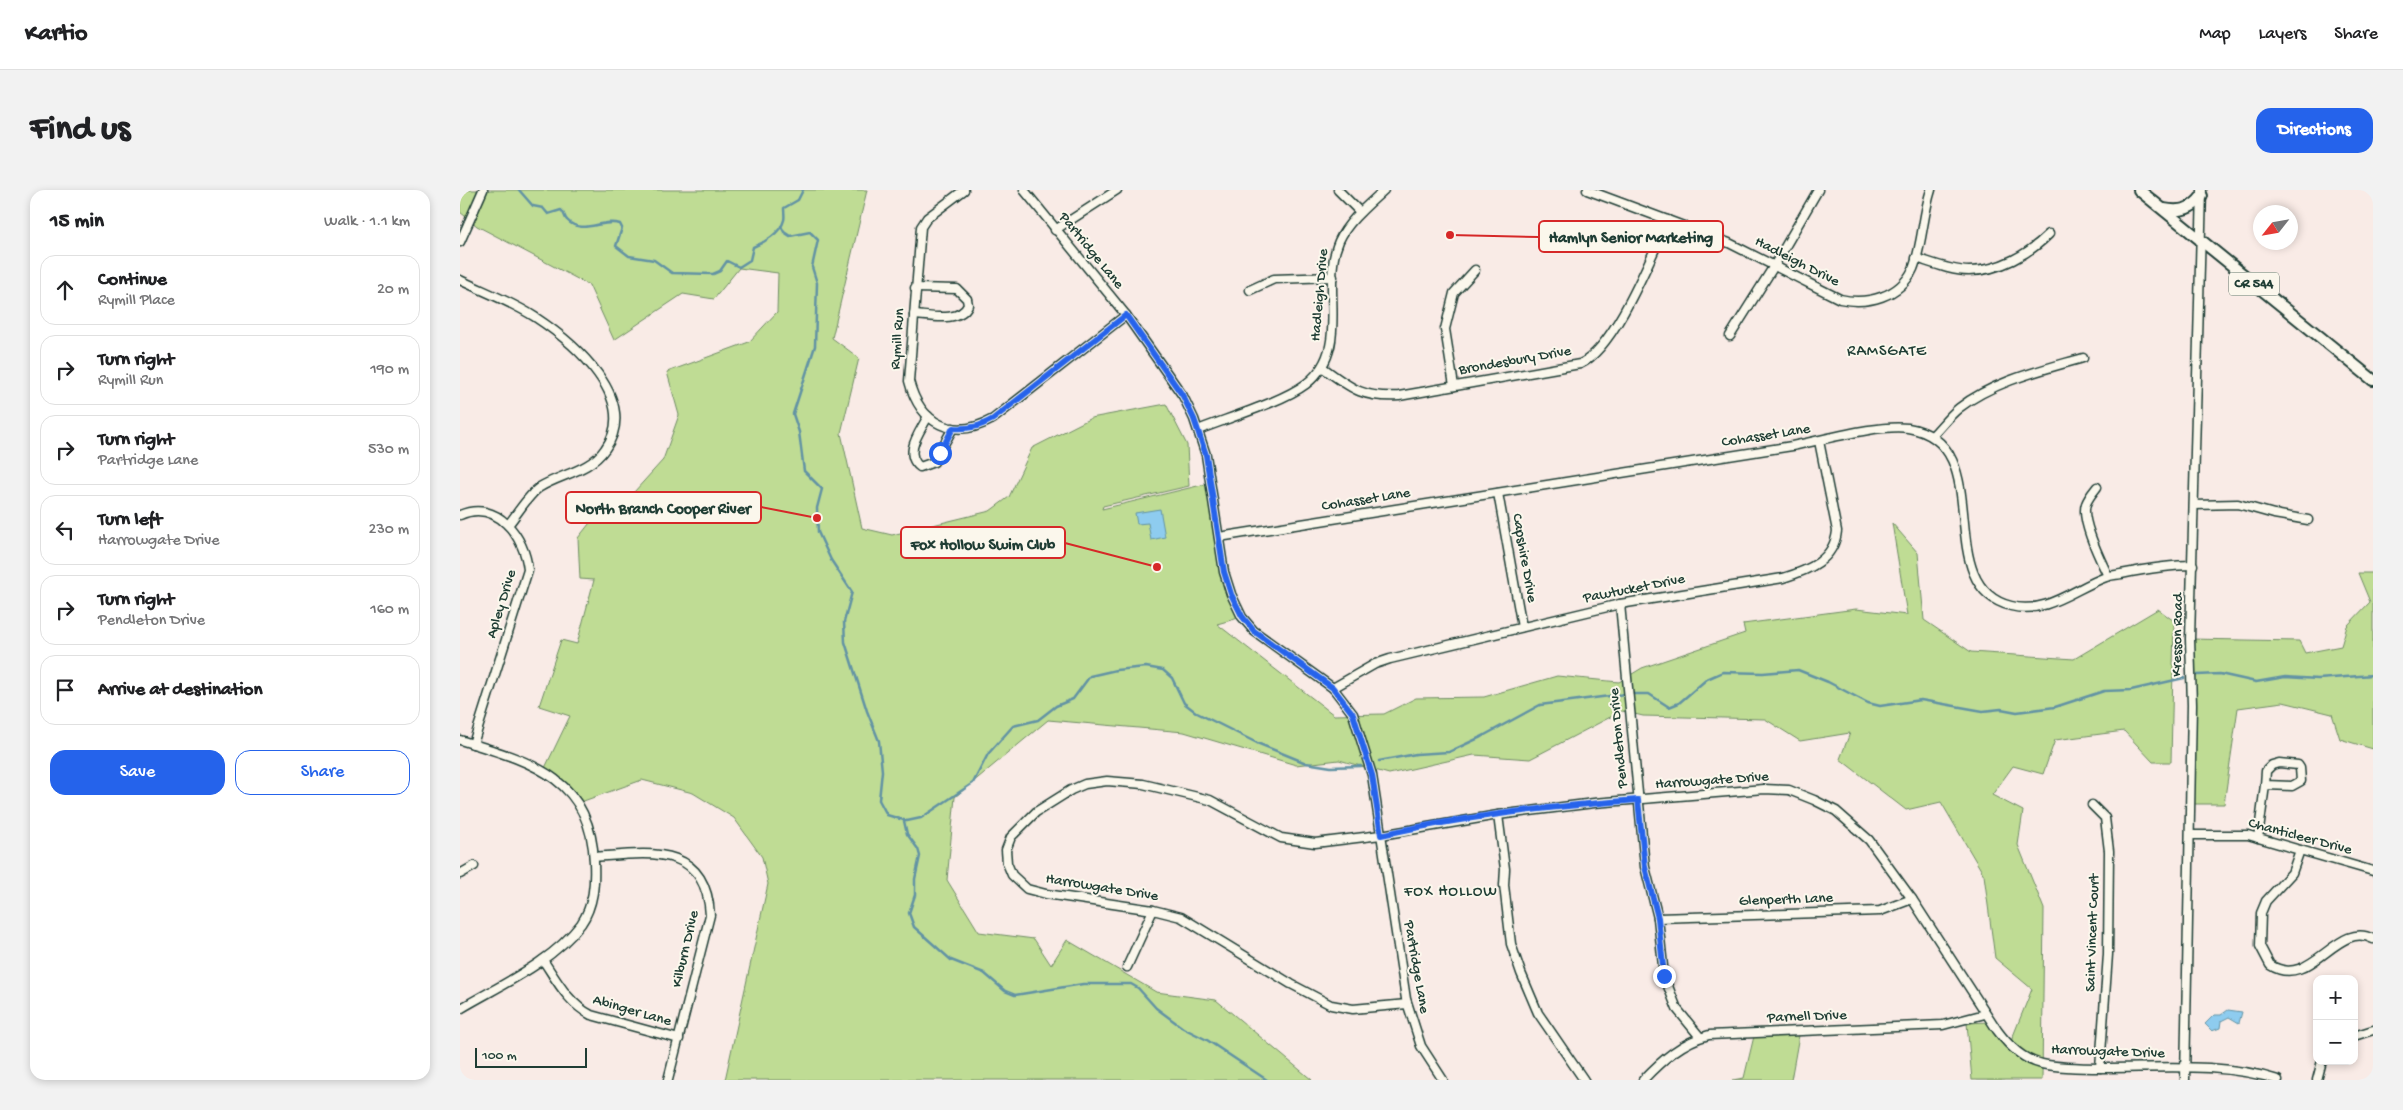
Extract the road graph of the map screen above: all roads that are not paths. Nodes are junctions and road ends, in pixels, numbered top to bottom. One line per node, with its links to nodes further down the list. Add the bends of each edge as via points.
1 (483, 190): 18 (street)
2 (964, 190): 24 (street, Rymill Run, via 927,218 921,227)
3 (1024, 190): 15 (street, Partridge Lane)
4 (1117, 190): 15 (street)
5 (1338, 190): 13 (street)
6 (1384, 190): 13 (street, Hadleigh Drive)
7 (1587, 190): 14 (street, Hadleigh Drive)
8 (1818, 190): 20 (street)
9 (1931, 190): 19 (street, Hadleigh Drive)
10 (2139, 190): 12 (main road, CR 544)
11 (2202, 193): 12 (main road, via 2197,203 2182,211); 17 (street, Kresson Road)
12 (2163, 209): 17 (main road, CR 544)
13 (1360, 212): 22 (street, Hadleigh Drive, via 1339,241)
14 (1668, 220): 20 (street, Hadleigh Drive, via 1729,243); 32 (street, Brondesbury Drive, via 1634,293 1604,344 1588,360 1552,370)
15 (1055, 230): 27 (street, Partridge Lane)
16 (2049, 234): 19 (street, via 2025,254 1988,268 1969,271)
17 (2202, 240): 31 (main road, CR 544); 40 (street, Kresson Road)
18 (460, 242)
19 (1916, 258): 20 (street, Hadleigh Drive, via 1912,270 1899,286 1888,294 1867,301 1840,299)
20 (1774, 266): 28 (street)
21 (1475, 270): 32 (street, via 1454,293 1445,329)
22 (1332, 277): 25 (street, via 1274,278); 30 (street, Hadleigh Drive, via 1334,320)
23 (460, 280): 43 (street, via 519,308 565,339 594,368 614,406 614,432 605,450 582,468 536,491)
24 (915, 288): 26 (street, Rymill Run); 26 (street, via 957,289 968,304 962,314 954,316)
25 (1250, 290)
26 (914, 315): 33 (street, Rymill Run, via 909,380 912,395)
27 (1126, 315): 34 (street, Rymill Run, via 993,419 981,426); 35 (street, Partridge Lane, via 1183,396)
28 (1730, 336)
29 (2083, 358): 36 (street, via 1986,392 1957,409)
30 (1322, 367): 32 (street, Brondesbury Drive, via 1367,395 1399,396); 35 (street, Hadleigh Drive, via 1290,393)
31 (2373, 380)
32 (1454, 386)
33 (928, 416): 34 (street, Rymill Run, via 943,428); 34 (street, via 912,448 912,456 920,467 934,462)
34 (953, 428)
35 (1198, 430): 44 (street, Partridge Lane, via 1206,455)
36 (1932, 436): 37 (street, Cohasset Lane, via 1907,428 1884,428); 46 (street, via 1944,446 1956,469 1968,557 1977,579 1990,596 2013,607 2038,607)
37 (1819, 441): 39 (street, Cohasset Lane); 47 (street, Pawtucket Drive, via 1837,531 1832,550 1819,562 1783,578)
38 (2097, 487): 46 (street, via 2084,511)
39 (1498, 493): 44 (street, Cohasset Lane); 48 (street, Capshire Drive)
40 (2194, 505): 42 (street, via 2238,504); 45 (street, Kresson Road)
41 (460, 515): 43 (street, Apley Drive, via 488,514)
42 (2308, 520)
43 (508, 525): 51 (street, Apley Drive, via 527,553 528,570)
44 (1219, 537): 49 (street, Partridge Lane, via 1231,594 1242,616 1254,631)
45 (2193, 565): 46 (street); 57 (street, Kresson Road)
46 (2108, 576)
47 (1620, 604): 48 (street, Pawtucket Drive); 53 (street, Pendleton Drive)
48 (1522, 628): 49 (street, Pawtucket Drive, via 1375,664)
49 (1333, 688): 56 (street, Partridge Lane, via 1353,714 1359,730 1372,775)
50 (460, 740): 51 (street)
51 (473, 744): 60 (street, via 544,770 561,783 578,802 589,830)
52 (2265, 785): 52 (street, via 2266,771 2272,764 2298,765 2300,768 2301,781 2292,786); 58 (street)
53 (1638, 800): 55 (street, Harrowgate Drive); 64 (street, Harrowgate Drive, via 1764,789 1789,790 1836,811 1869,840); 66 (street, Pendleton Drive, via 1645,867)
54 (2092, 805): 78 (street, Saint Vincent Court, via 2105,818 2109,851 2108,954)
55 (1498, 815): 56 (street, Harrowgate Drive); 82 (street, via 1514,952 1538,1013)
56 (1381, 835): 65 (street, Harrowgate Drive, via 1315,842 1281,838 1210,800 1144,784 1107,781 1085,784 1053,800 1011,837 1006,850 1007,863 1016,879 1027,888 1046,894); 70 (street, Partridge Lane)
57 (2190, 835): 58 (street, Chanticleer Drive, via 2233,834); 79 (street, Kresson Road)
58 (2258, 838): 59 (street, Chanticleer Drive)
59 (2300, 850): 62 (street, Chanticleer Drive); 67 (street, via 2292,873 2266,900 2261,913 2260,946 2270,965 2294,970 2315,961 2349,938 2359,935)
60 (594, 857): 68 (street, via 591,905 581,923); 76 (street, Kilburn Drive, via 650,853 671,857 693,869 709,895 710,916)
61 (474, 866): 63 (street)
62 (2373, 871)
63 (460, 874)
64 (1912, 899): 66 (street, Glenperth Lane, via 1880,911); 72 (street, Harrowgate Drive)
65 (1154, 910): 69 (street); 70 (street, Harrowgate Drive, via 1181,918 1332,1005 1353,1009)
66 (1658, 918): 75 (street, Pendleton Drive, via 1664,976 1677,1009)
67 (2373, 939)
68 (543, 960): 71 (street); 76 (street, Abinger Lane, via 569,1000 579,1009)
69 (1127, 967)
70 (1407, 1004): 81 (street, Partridge Lane, via 1421,1046)
71 (460, 1009)
72 (1985, 1014): 75 (street, Parnell Drive, via 1944,1025 1727,1033); 78 (street, Harrowgate Drive, via 2011,1048 2041,1064)
73 (2373, 1030): 74 (street)
74 (2358, 1035)
75 (1700, 1037): 83 (street, Parnell Drive, via 1667,1055)
76 (679, 1038): 80 (street, Kilburn Drive)
77 (2321, 1065): 86 (street)
78 (2100, 1068): 79 (street, Harrowgate Drive)
79 (2186, 1068): 84 (street, Kresson Road); 85 (street, via 2230,1068)
80 (668, 1080)
81 (1443, 1080)
82 (1584, 1080)
83 (1643, 1080)
84 (2186, 1080)
85 (2278, 1080)
86 (2316, 1080)

